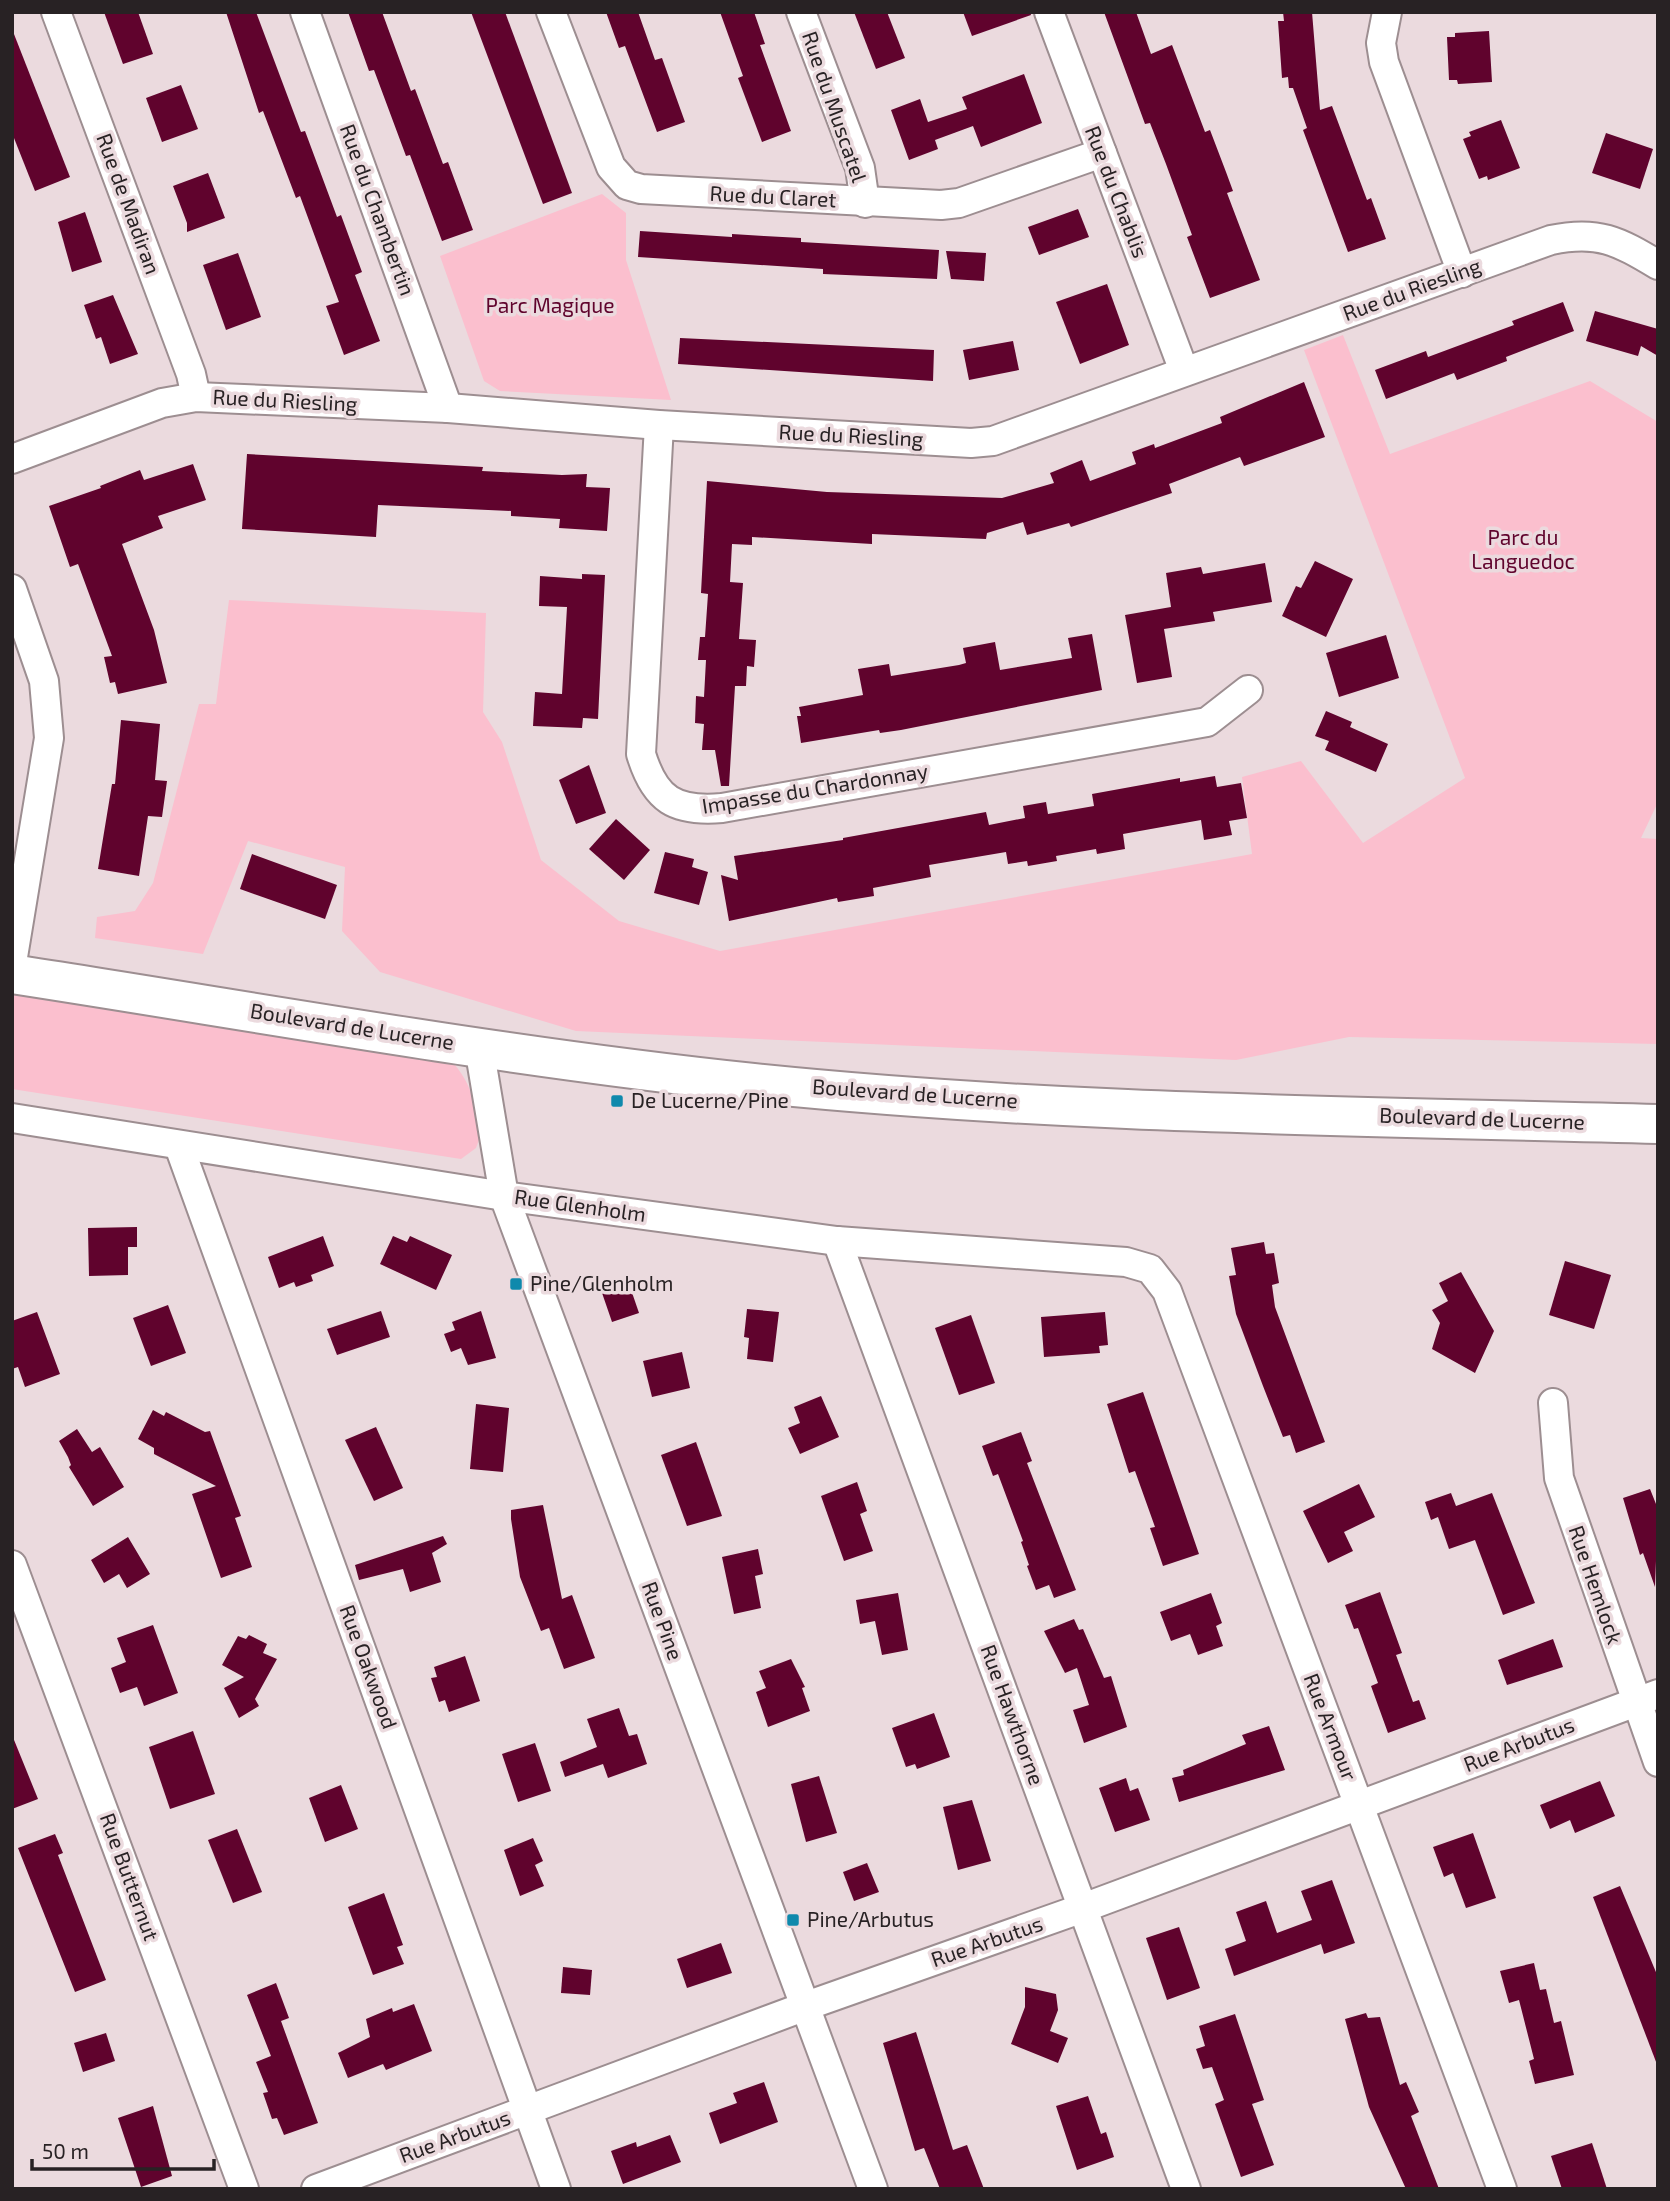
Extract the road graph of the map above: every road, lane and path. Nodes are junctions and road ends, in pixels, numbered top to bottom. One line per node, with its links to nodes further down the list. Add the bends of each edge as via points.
1 (56, 12): 12 (street, Rue de Madiran)
2 (304, 12): 13 (street, Rue du Chambertin)
3 (551, 12): 8 (street, Rue du Claret, via 611,167 627,185)
4 (801, 12): 8 (street, Rue du Muscatel, via 860,168)
5 (1049, 12): 7 (street, Rue du Chablis)
6 (1387, 12): 10 (street, via 1381,43 1384,62)
7 (1101, 153): 8 (street, Rue du Claret, via 960,203); 11 (street, Rue du Chablis)
8 (865, 202)
9 (1658, 265): 10 (street, Rue du Riesling, via 1605,237 1577,234)
10 (1462, 272): 11 (street, Rue du Riesling)
11 (1184, 371): 14 (street, Rue du Riesling, via 993,441)
12 (196, 397): 13 (street, Rue du Riesling); 15 (street, Rue du Riesling, via 162,403)
13 (448, 408): 14 (street, Rue du Riesling)
14 (659, 425): 17 (street, Impasse du Chardonnay, via 642,754 648,774 668,801 684,808 722,808 1207,722)
15 (12, 459)
16 (12, 589): 18 (street, via 44,681 49,738)
17 (1248, 691)
18 (12, 963)
19 (12, 974): 20 (main road, Boulevard de Lucerne)
20 (479, 1047): 22 (main road, Boulevard de Lucerne, via 751,1082 946,1097 1192,1110); 24 (street, Rue Pine)
21 (12, 1118): 23 (street, Rue Glenholm)
22 (1658, 1124)
23 (179, 1146): 24 (street, Rue Glenholm); 34 (street, Rue Oakwood)
24 (504, 1196): 25 (street, Rue Glenholm); 33 (street, Rue Pine)
25 (837, 1241): 26 (street, Rue Glenholm, via 1126,1262); 32 (street, Rue Hawthorne)
26 (1150, 1269): 31 (street, Rue Armour, via 1167,1292)
27 (1553, 1403): 29 (street, Rue Hemlock, via 1559,1478)
28 (12, 1565): 35 (street, Rue Butternut)
29 (1646, 1697): 30 (street, Rue Hemlock); 31 (street, Rue Arbutus)
30 (1658, 1762)
31 (1360, 1806): 32 (street, Rue Arbutus); 40 (street, Rue Armour)
32 (1083, 1908): 33 (street, Rue Arbutus); 39 (street, Rue Hawthorne)
33 (806, 2006): 34 (street, Rue Arbutus); 38 (street, Rue Pine)
34 (527, 2111): 36 (street, Rue Arbutus); 37 (street, Rue Oakwood)
35 (244, 2189)
36 (316, 2189)
37 (556, 2189)
38 (873, 2189)
39 (1186, 2189)
40 (1502, 2189)

